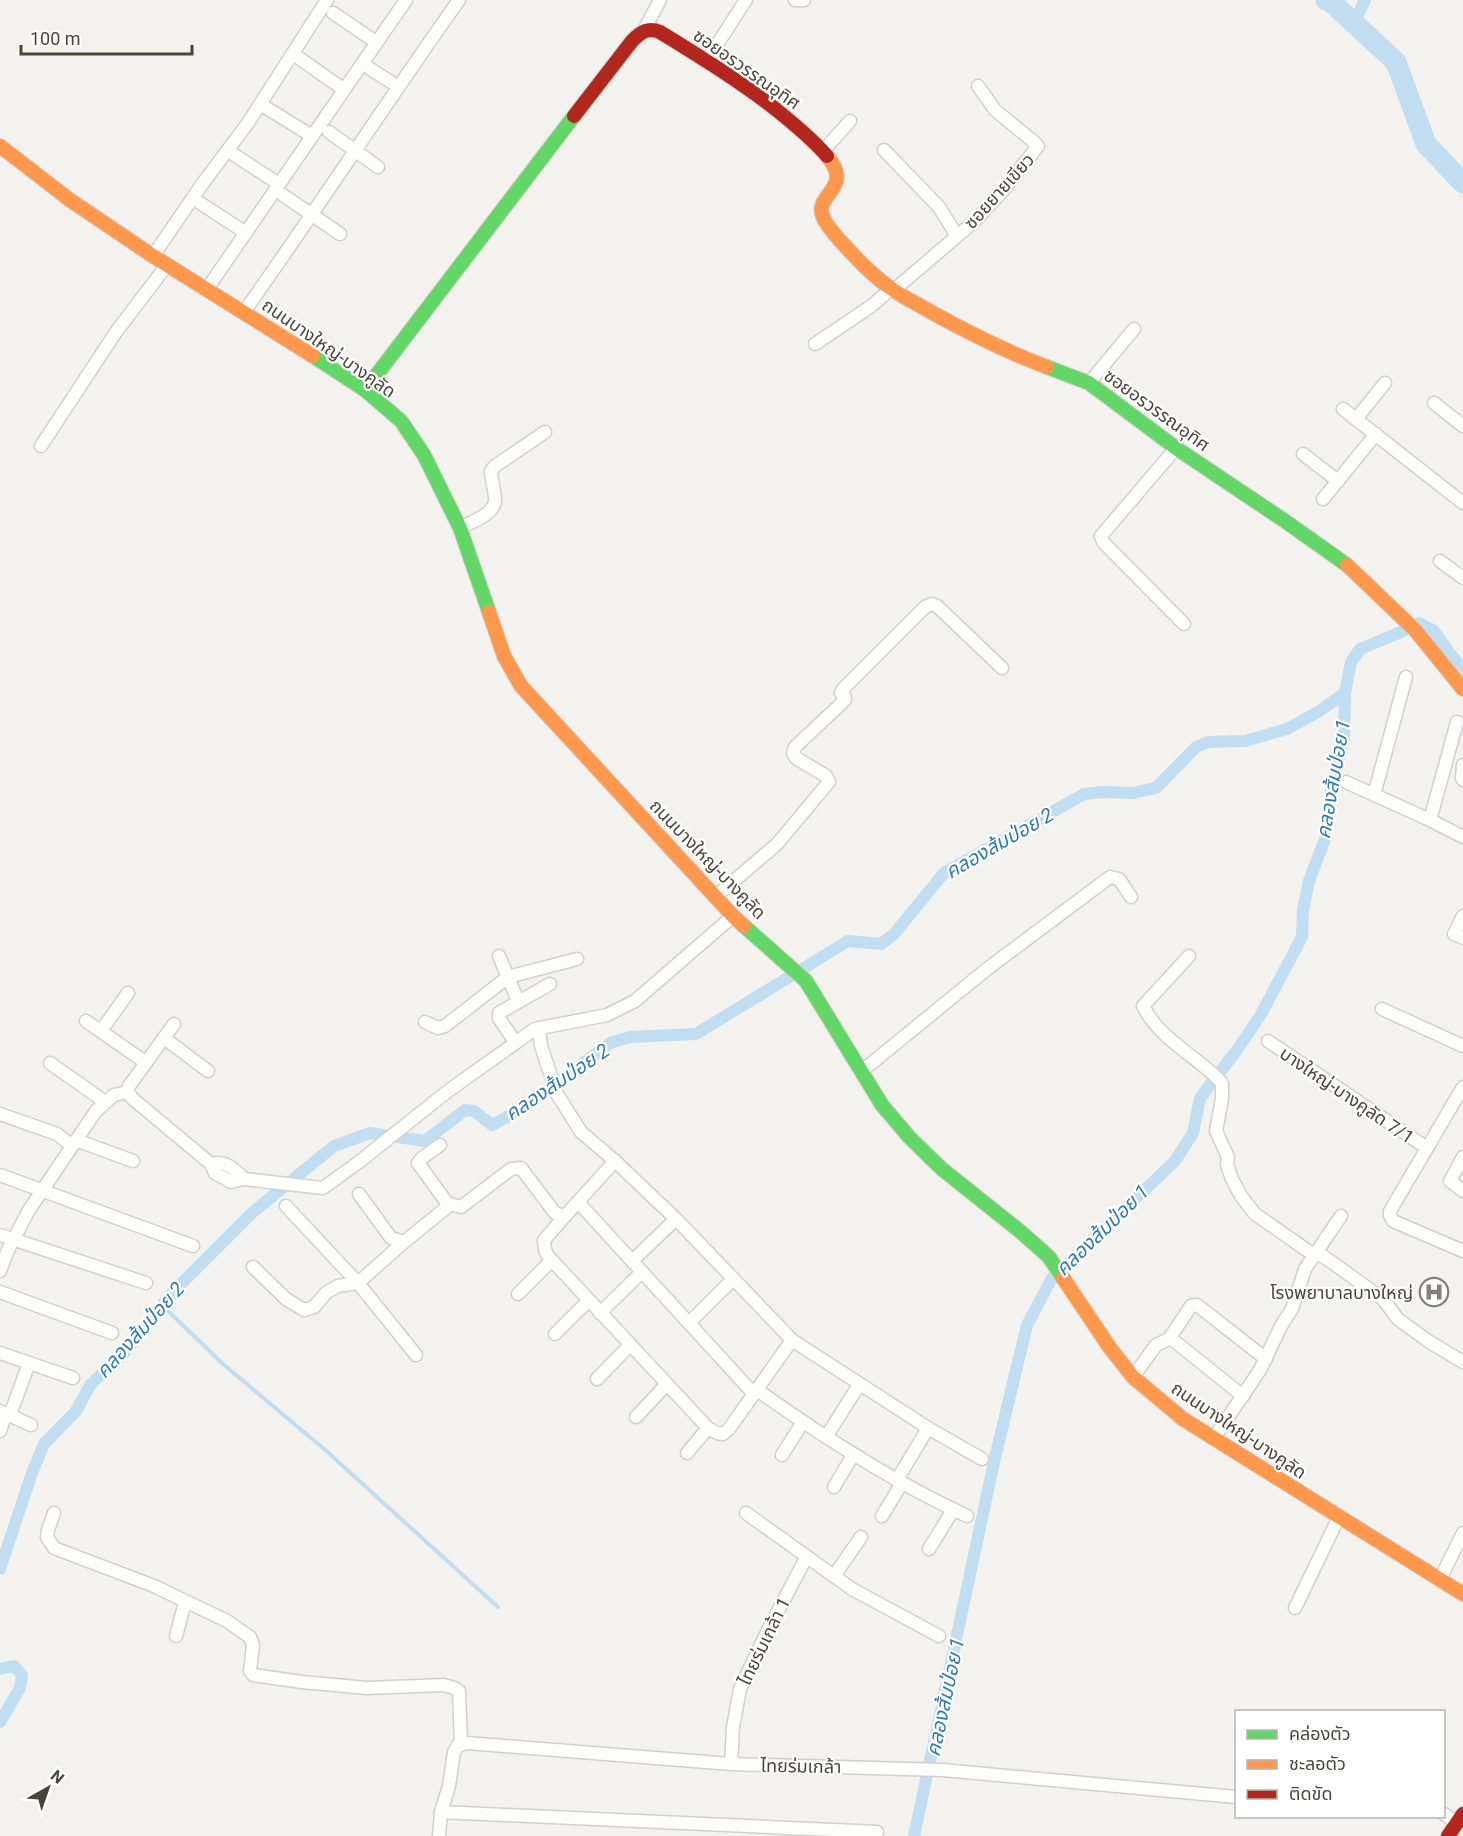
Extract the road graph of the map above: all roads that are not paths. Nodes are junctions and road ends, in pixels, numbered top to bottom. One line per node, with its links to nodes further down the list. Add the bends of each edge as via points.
1 (327, 0): 33 (street, via 248,123)
2 (406, 0): 10 (street)
3 (459, 0): 14 (street)
4 (660, 0): 9 (street)
5 (746, 0): 12 (street)
6 (795, 0): 7 (street)
7 (804, 0)
8 (333, 13): 10 (street)
9 (644, 30): 12 (street, ซอยอรวรรณอุทิศ, via 660,32); 42 (street)
10 (376, 42): 16 (street)
11 (299, 58): 16 (street)
12 (707, 60): 24 (street, ซอยอรวรรณอุทิศ, via 763,98)
13 (369, 68): 14 (street)
14 (397, 86): 23 (street)
15 (978, 86): 32 (street, ซอยยายเขียว, via 995,110 1038,146 1005,188)
16 (343, 89): 20 (street)
17 (266, 107): 20 (street)
18 (850, 121): 24 (street)
19 (329, 132): 23 (street)
20 (312, 136): 27 (street)
21 (0, 146): 33 (street, ถนนบางใหญ่-บางคูลัด)
22 (884, 150): 32 (street, via 939,207)
23 (355, 151): 26 (street); 29 (street)
24 (823, 151): 36 (street, ซอยอรวรรณอุทิศ, via 838,175 822,205 823,219 862,264)
25 (233, 154): 27 (street)
26 (378, 167)
27 (281, 190): 29 (street); 30 (street)
28 (200, 203): 30 (street)
29 (312, 216): 31 (street); 37 (street)
30 (246, 233): 35 (street)
31 (340, 234)
32 (957, 236): 36 (street, ซอยยายเขียว)
33 (153, 256): 34 (street, ถนนบางใหญ่-บางคูลัด)
34 (167, 265): 35 (street, ถนนบางใหญ่-บางคูลัด); 49 (street, via 116,332)
35 (207, 289): 37 (street, ถนนบางใหญ่-บางคูลัด)
36 (892, 289): 39 (street, ซอยยายเขียว); 40 (street, ซอยอรวรรณอุทิศ, via 969,333)
37 (244, 312): 42 (street, ถนนบางใหญ่-บางคูลัด)
38 (1134, 329): 40 (street)
39 (815, 344)
40 (1089, 383): 50 (street, ซอยอรวรรณอุทิศ)
41 (1385, 383): 45 (street)
42 (365, 390): 55 (street, ถนนบางใหญ่-บางคูลัด, via 413,437)
43 (1434, 403): 46 (street)
44 (1343, 409): 45 (street)
45 (1356, 419): 48 (street)
46 (1463, 426)
47 (545, 432): 55 (street, via 495,466 491,471 495,505)
48 (1376, 434): 52 (street); 54 (street)
49 (41, 446)
50 (1176, 448): 58 (street, via 1101,536); 61 (street, ซอยอรวรรณอุทิศ, via 1341,560 1415,630)
51 (1303, 454): 52 (street)
52 (1338, 481): 53 (street)
53 (1323, 499)
54 (1463, 503)
55 (460, 528): 69 (street, ถนนบางใหญ่-บางคูลัด, via 504,656 522,686)
56 (1440, 561): 57 (street)
57 (1463, 578)
58 (1184, 624)
59 (1002, 668): 69 (street, via 937,606 925,607 843,688 845,700 795,747 796,758 826,776 829,782 777,844)
60 (1406, 677): 66 (street)
61 (1463, 688)
62 (1456, 722): 67 (street)
63 (1463, 765): 64 (street)
64 (1463, 780)
65 (1346, 782): 66 (street)
66 (1374, 795): 67 (street)
67 (1430, 820): 68 (street)
68 (1463, 837)
69 (716, 897): 71 (street, ถนนบางใหญ่-บางคูลัด)
70 (1131, 897): 94 (street, via 1119,879 1110,877 987,969)
71 (733, 916): 85 (street, via 635,1001 607,1015); 94 (street, ถนนบางใหญ่-บางคูลัด, via 806,981)
72 (1463, 916): 73 (street, via 1454,933)
73 (1463, 938)
74 (499, 956): 77 (street)
75 (1189, 956): 120 (street, via 1143,1006 1170,1040 1222,1083 1216,1131 1241,1196 1255,1214)
76 (577, 959): 77 (street)
77 (508, 977): 80 (street); 83 (street, via 445,1026 438,1028)
78 (549, 984): 80 (street)
79 (128, 993): 86 (street)
80 (518, 1001): 89 (street, via 499,1013)
81 (1382, 1009): 90 (street)
82 (86, 1021): 86 (street)
83 (425, 1022)
84 (174, 1024): 87 (street)
85 (539, 1029): 89 (street); 104 (street, via 557,1094 581,1132)
86 (101, 1031): 91 (street)
87 (164, 1038): 91 (street); 93 (street)
88 (1268, 1041): 101 (street, บางใหญ่-บางคูลัด 7/1)
89 (515, 1042): 96 (street, via 323,1188 244,1179 231,1182 214,1173 211,1164)
90 (1463, 1046)
91 (145, 1062): 96 (street)
92 (50, 1063): 97 (street)
93 (208, 1071)
94 (862, 1071): 144 (street, ถนนบางใหญ่-บางคูลัด, via 882,1105 910,1138 1049,1257)
95 (1463, 1087): 101 (street)
96 (127, 1092): 97 (street)
97 (105, 1102): 99 (street)
98 (0, 1114): 99 (street)
99 (74, 1143): 103 (street); 106 (street)
100 (440, 1145): 110 (street, via 418,1163)
101 (1427, 1148): 119 (street, via 1390,1215 1394,1221)
102 (1463, 1157): 107 (street, via 1449,1181)
103 (133, 1161)
104 (615, 1161): 109 (street); 114 (street)
105 (0, 1175): 106 (street)
106 (42, 1190): 116 (street); 118 (street)
107 (1463, 1191)
108 (359, 1194): 117 (street, via 392,1238)
109 (578, 1202): 112 (street); 122 (street)
110 (451, 1204): 112 (street, via 461,1207 511,1169 521,1168 555,1213); 117 (street)
111 (286, 1206): 128 (street)
112 (565, 1216): 121 (street, via 544,1240)
113 (1341, 1216): 120 (street)
114 (676, 1220): 122 (street); 126 (street)
115 (0, 1234): 116 (street)
116 (13, 1239): 124 (street); 127 (street)
117 (404, 1242): 128 (street)
118 (193, 1246)
119 (1463, 1251)
120 (1315, 1255): 141 (street, via 1305,1269 1292,1309); 142 (street, via 1323,1256 1380,1297 1398,1319)
121 (552, 1260): 130 (street); 131 (street)
122 (632, 1261): 125 (street)
123 (253, 1267): 128 (street, via 286,1299 304,1310 314,1307 338,1286)
124 (0, 1271)
125 (642, 1272): 132 (street); 133 (street)
126 (733, 1279): 133 (street); 137 (street)
127 (146, 1283)
128 (358, 1283): 140 (street)
129 (0, 1292): 134 (street)
130 (518, 1293)
131 (589, 1300): 132 (street); 135 (street)
132 (600, 1313): 138 (street)
133 (689, 1323): 149 (street)
134 (112, 1333)
135 (555, 1334)
136 (1168, 1339): 141 (street, via 1191,1306 1197,1305); 144 (street, via 1156,1345); 150 (street)
137 (792, 1341): 148 (street); 149 (street)
138 (630, 1345): 146 (street); 147 (street)
139 (0, 1353): 143 (street)
140 (416, 1354)
141 (1266, 1359): 150 (street)
142 (1463, 1362)
143 (29, 1363): 145 (street); 151 (street)
144 (1133, 1377): 159 (street, ถนนบางใหญ่-บางคูลัด, via 1183,1419)
145 (73, 1378)
146 (597, 1379)
147 (667, 1384): 152 (street); 155 (street)
148 (859, 1385): 156 (street); 158 (street)
149 (755, 1391): 153 (street); 155 (street, via 723,1434)
150 (1243, 1396): 159 (street)
151 (5, 1413): 154 (street); 157 (street)
152 (636, 1417)
153 (803, 1422): 158 (street); 161 (street)
154 (31, 1425)
155 (708, 1428): 160 (street)
156 (928, 1428): 163 (street); 164 (street)
157 (0, 1431)
158 (826, 1437): 162 (street)
159 (1214, 1438): 171 (street, ถนนบางใหญ่-บางคูลัด)
160 (687, 1453)
161 (782, 1455)
162 (854, 1455): 164 (street); 165 (street)
163 (982, 1459)
164 (899, 1481): 166 (street); 169 (street)
165 (834, 1487)
166 (953, 1510): 170 (street); 174 (street)
167 (54, 1513): 179 (street, via 47,1537 54,1548)
168 (746, 1513): 175 (street)
169 (882, 1516)
170 (967, 1516)
171 (1339, 1517): 177 (street, ถนนบางใหญ่-บางคูลัด); 180 (street)
172 (1463, 1533): 177 (street)
173 (861, 1537): 176 (street)
174 (929, 1549)
175 (806, 1558): 176 (street); 184 (street, ไทยร่มเกล้า 1, via 740,1689)
176 (834, 1576): 182 (street)
177 (1440, 1579): 178 (street, ถนนบางใหญ่-บางคูลัด)
178 (1463, 1594)
179 (185, 1602): 181 (street); 183 (street, via 227,1621 250,1637 250,1671 259,1677 367,1688 454,1688 459,1691)
180 (1294, 1608)
181 (176, 1636)
182 (939, 1636)
183 (461, 1745): 184 (street, ไทยร่มเกล้า); 186 (street, via 454,1752)
184 (731, 1764): 185 (street, ไทยร่มเกล้า, via 943,1770)
185 (1235, 1797)
186 (441, 1812): 189 (street); 190 (street)
187 (1445, 1815): 188 (street)
188 (1460, 1819): 191 (street)
189 (877, 1832)
190 (439, 1836)
191 (1448, 1836)

